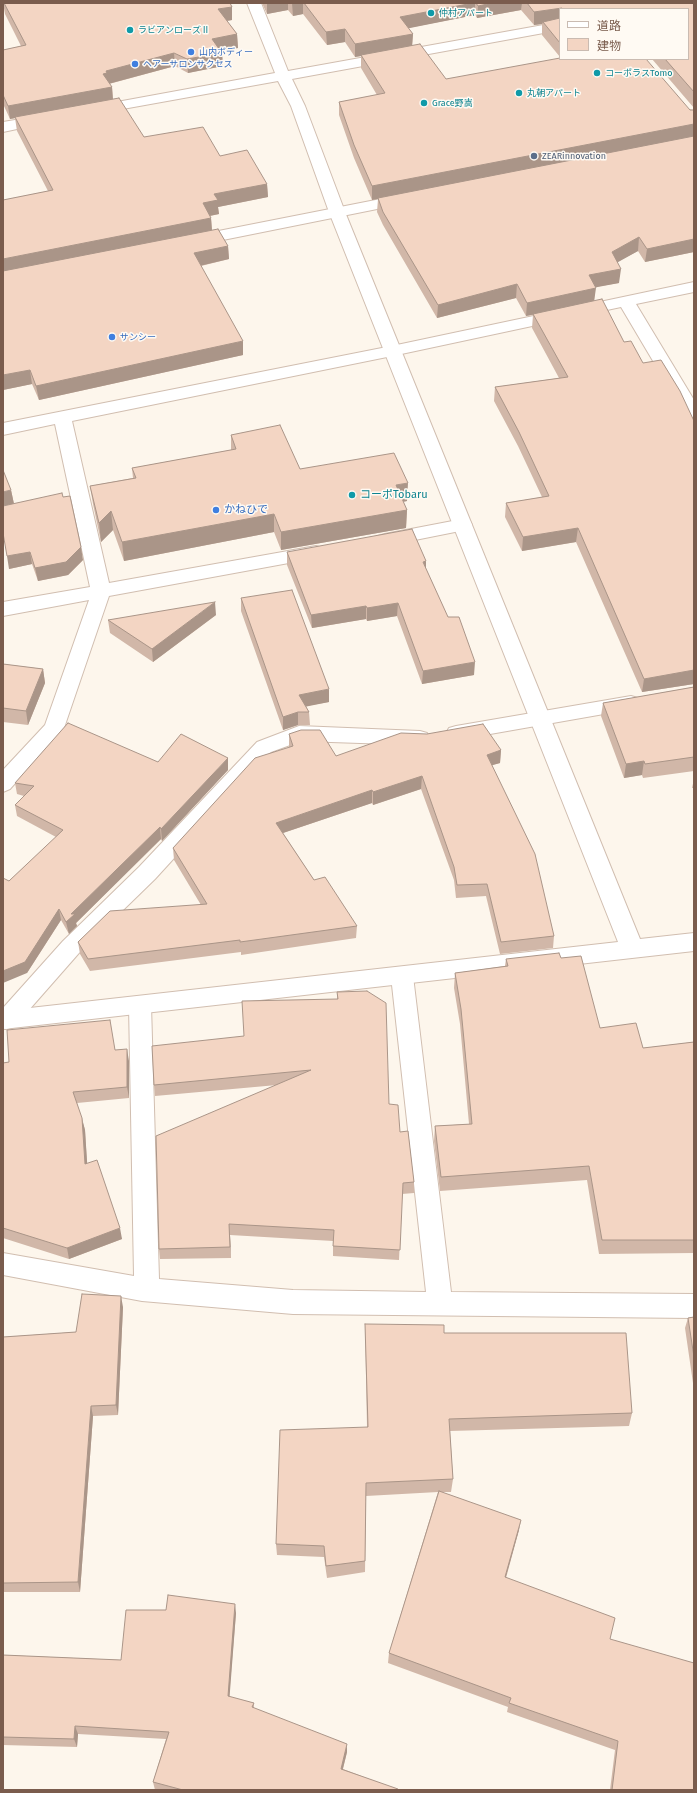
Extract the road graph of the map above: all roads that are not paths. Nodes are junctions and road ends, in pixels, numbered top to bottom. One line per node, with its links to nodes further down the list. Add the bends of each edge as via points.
1 (254, 3): 3 (street)
2 (559, 26): 3 (street)
3 (283, 76): 4 (street); 8 (street, via 298,106)
4 (82, 112)
5 (58, 117): 6 (street)
6 (3, 126)
7 (417, 197): 8 (street)
8 (337, 212): 9 (street); 12 (street)
9 (182, 243)
10 (694, 287): 11 (street)
11 (626, 301): 12 (street); 13 (street)
12 (392, 351): 14 (street); 16 (street)
13 (694, 414)
14 (62, 417): 15 (street); 19 (street)
15 (3, 429)
16 (463, 525): 17 (street); 22 (street)
17 (371, 542)
18 (333, 549): 19 (street)
19 (101, 592): 20 (street); 23 (street, via 54,728)
20 (3, 609)
21 (649, 700): 22 (street)
22 (541, 719): 25 (street); 28 (street, via 426,738 299,733 264,747 147,872 71,947)
23 (3, 784)
24 (694, 942): 25 (street)
25 (632, 948): 26 (street)
26 (402, 976): 27 (street); 31 (street)
27 (140, 1005): 28 (street); 30 (street)
28 (5, 1020)
29 (3, 1264): 30 (street)
30 (147, 1289): 31 (street, via 293,1302)
31 (440, 1304): 32 (street)
32 (694, 1306)

